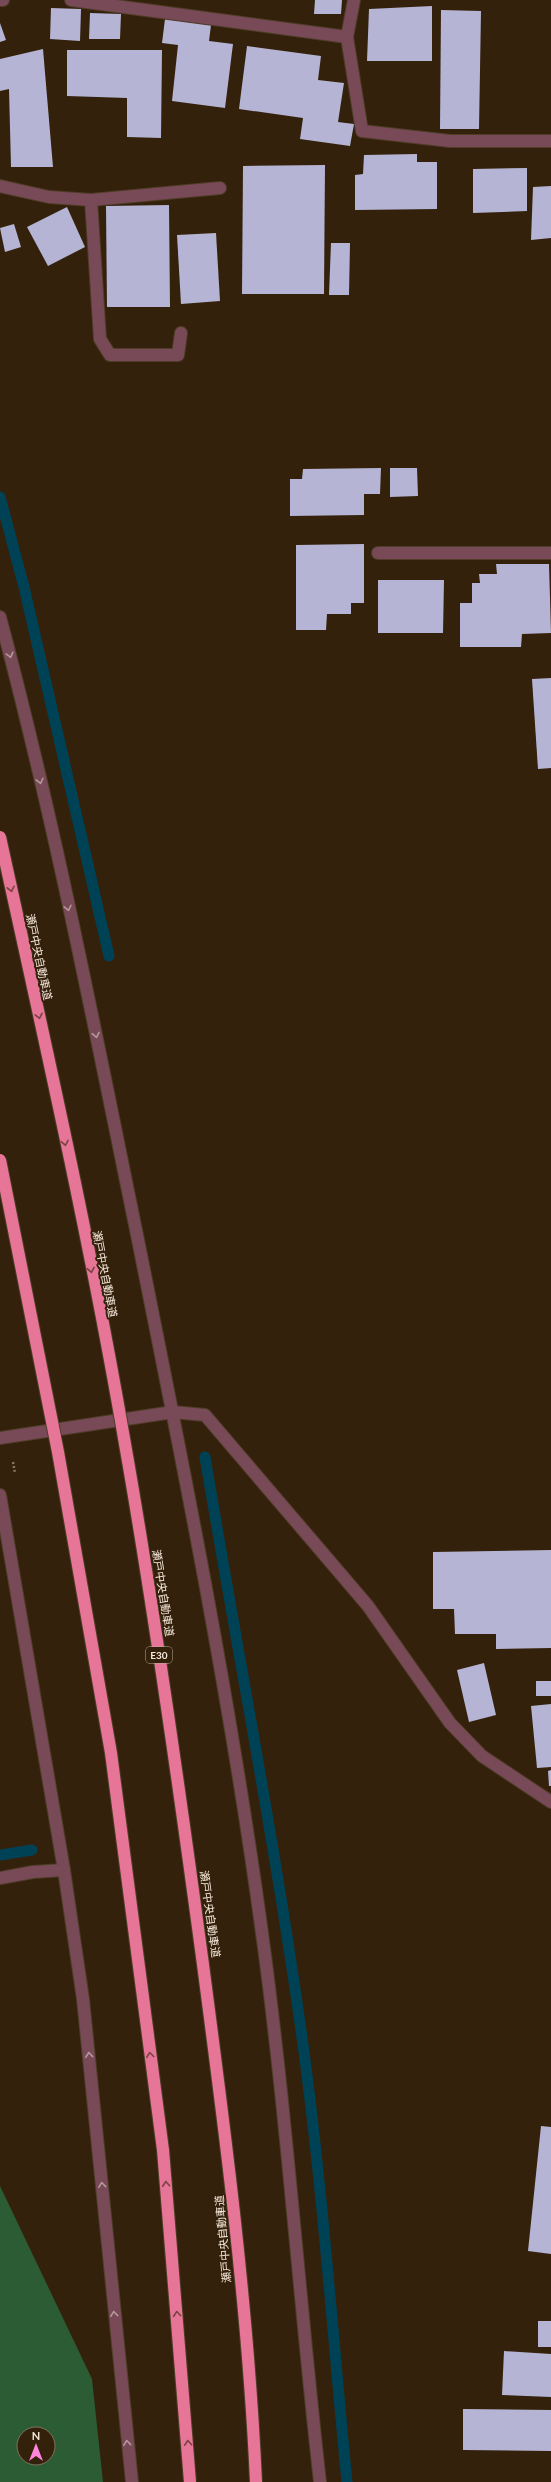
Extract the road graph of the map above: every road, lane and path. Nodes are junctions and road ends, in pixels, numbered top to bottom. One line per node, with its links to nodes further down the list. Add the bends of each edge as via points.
1 (71, 0): 3 (street)
2 (354, 0): 3 (street)
3 (347, 37): 4 (street, via 362,130 450,141)
4 (551, 141)
5 (0, 186): 7 (street, via 49,197)
6 (220, 188): 7 (street)
7 (91, 200): 8 (street, via 100,339 110,355 178,355)
8 (181, 334)
9 (551, 552): 10 (street)
10 (378, 553)
11 (0, 617): 14 (street, one-way to 14, via 92,1012)
12 (0, 837): 22 (highway, 瀬戸中央自動車道 / E30, one-way to 22, bridge, via 57,1098 125,1441 174,1743 227,2146 253,2422)
13 (0, 1160): 21 (highway, one-way to 13, bridge, via 163,2150 111,1753 58,1452)
14 (173, 1412): 15 (street); 17 (street, via 205,1415 368,1606 450,1723 482,1756); 23 (street, via 204,1565 262,1930 281,2086)
15 (0, 1438)
16 (0, 1495): 18 (street)
17 (551, 1802)
18 (64, 1870): 19 (street); 20 (street, one-way to 18, via 83,2000)
19 (0, 1878)
20 (132, 2482)
21 (190, 2482)
22 (256, 2482)
23 (320, 2482)

